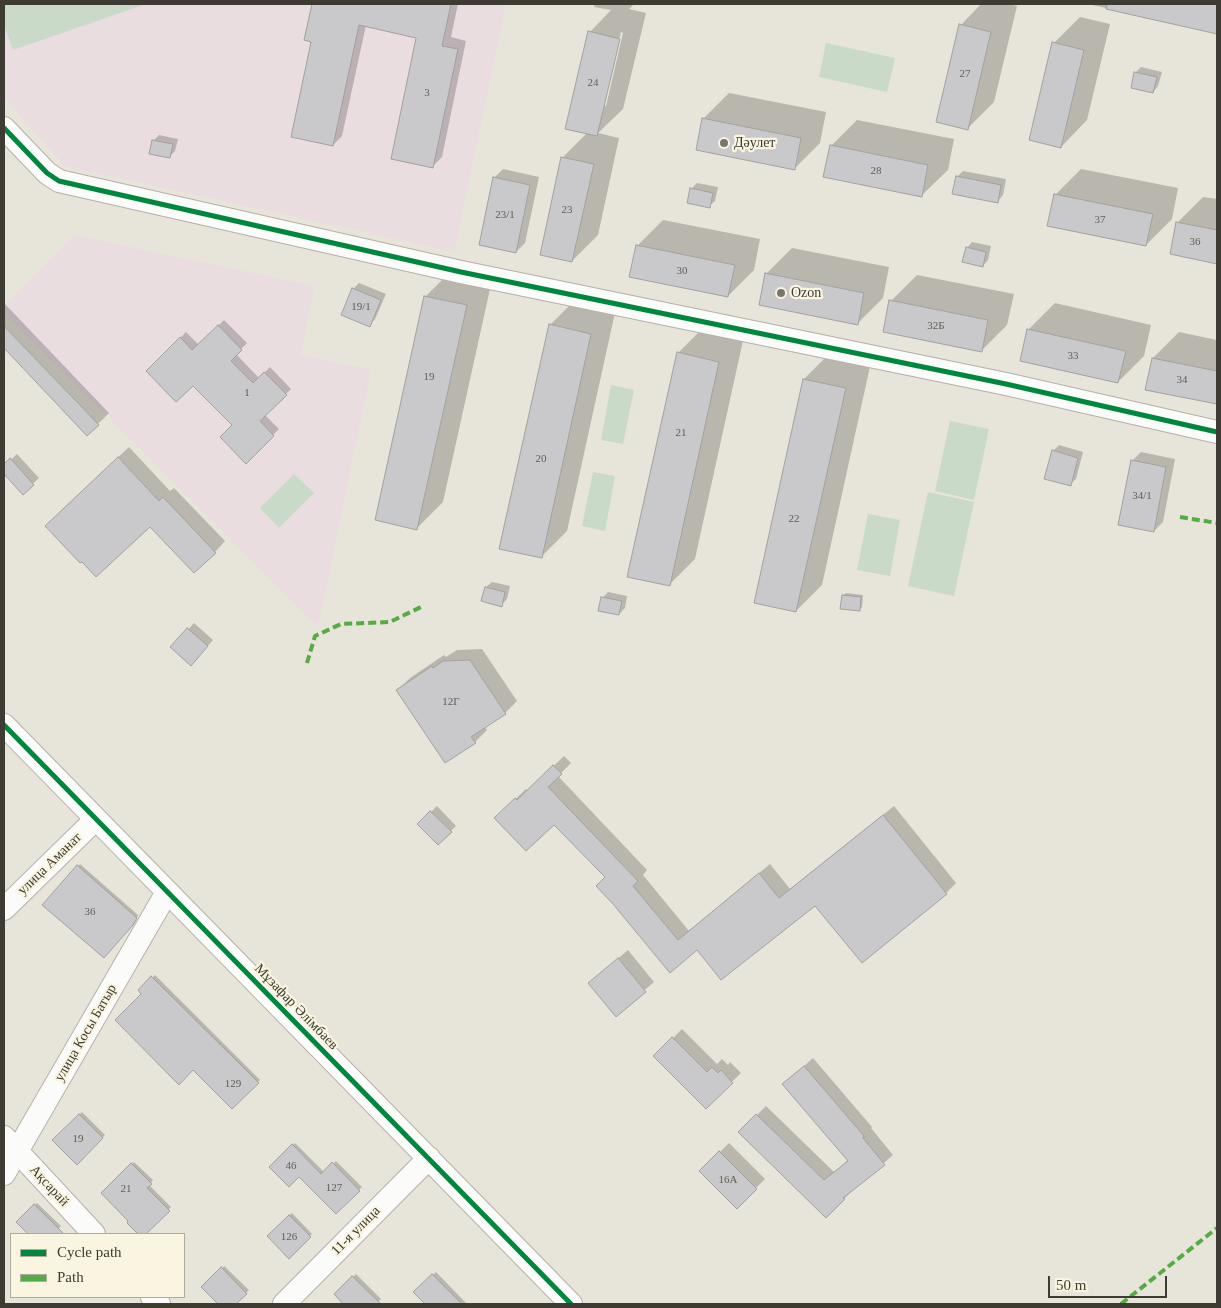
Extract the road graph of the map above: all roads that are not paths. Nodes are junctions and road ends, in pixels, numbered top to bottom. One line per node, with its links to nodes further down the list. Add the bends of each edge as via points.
1 (4, 128): 2 (street, via 47,173 59,181 461,272 1006,384)
2 (1217, 432)
3 (4, 725): 4 (street, Мұзафар Әлімбаев)
4 (96, 819): 5 (street, Мұзафар Әлімбаев); 6 (street, улица Аманат)
5 (168, 892): 7 (street, улица Косы Батыр); 8 (street, Мұзафар Әлімбаев)
6 (4, 909)
7 (10, 1144): 9 (street, улица Косы Батыр); 10 (street, Ақсарай)
8 (429, 1158): 11 (street, 11-я улица); 12 (street, Мұзафар Әлімбаев)
9 (4, 1174)
10 (93, 1233)
11 (284, 1304)
12 (571, 1304)

